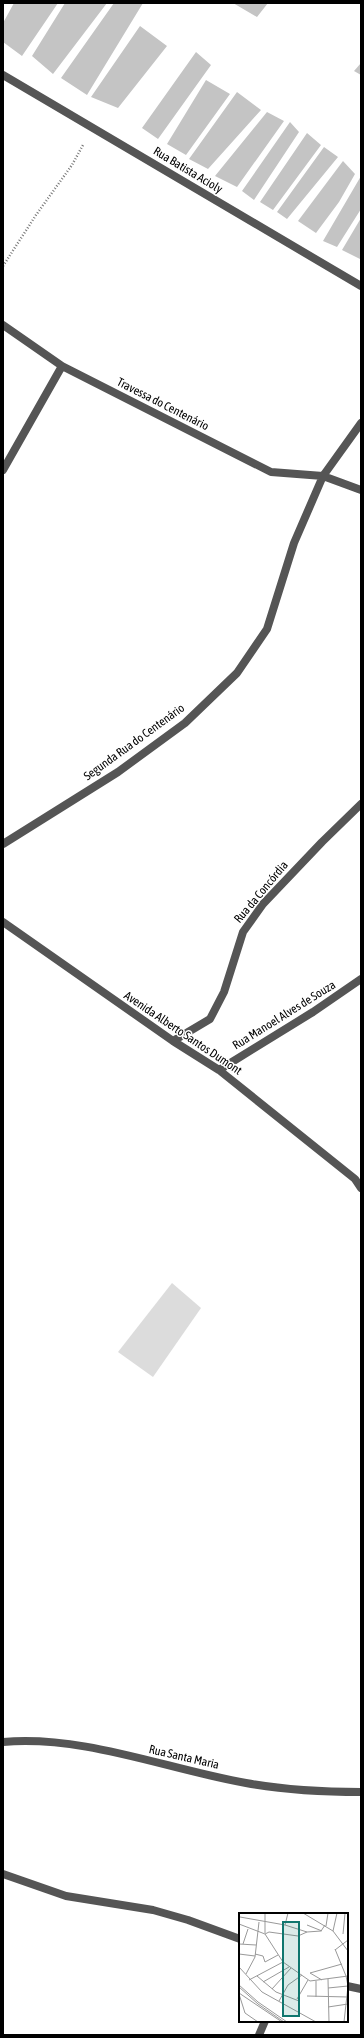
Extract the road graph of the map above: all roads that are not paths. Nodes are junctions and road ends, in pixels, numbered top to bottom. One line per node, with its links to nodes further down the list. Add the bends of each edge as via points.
1 (3, 75): 2 (street, Rua Batista Acioly)
2 (361, 286)
3 (3, 325): 4 (street, Travessa do Centenário)
4 (62, 366): 6 (street); 7 (street, Travessa do Centenário, via 271,472)
5 (361, 423): 7 (street, Segunda Rua do Centenário)
6 (3, 470)
7 (323, 476): 8 (street, Travessa do Centenário); 10 (street, Segunda Rua do Centenário, via 294,543 267,629 237,674 185,723 161,741 118,772)
8 (361, 490)
9 (361, 804): 13 (street, Rua da Concórdia, via 263,904 242,932 224,992 210,1020)
10 (3, 844)
11 (3, 922): 13 (street, Avenida Alberto Santos Dumont)
12 (361, 979): 14 (street, Rua Manoel Alves de Souza)
13 (173, 1041): 14 (street, Avenida Alberto Santos Dumont)
14 (219, 1070): 15 (street, Avenida Alberto Santos Dumont)
15 (358, 1177): 16 (street, Avenida Alberto Santos Dumont)
16 (361, 1188)
17 (3, 1742): 18 (street, Rua Santa Maria, via 48,1741 247,1783 307,1790)
18 (361, 1792)
19 (3, 1874): 20 (street, via 66,1896 153,1910)
20 (239, 1939)
21 (348, 1986): 22 (street)
22 (361, 1989)
23 (265, 2022): 24 (street)
24 (259, 2035)

